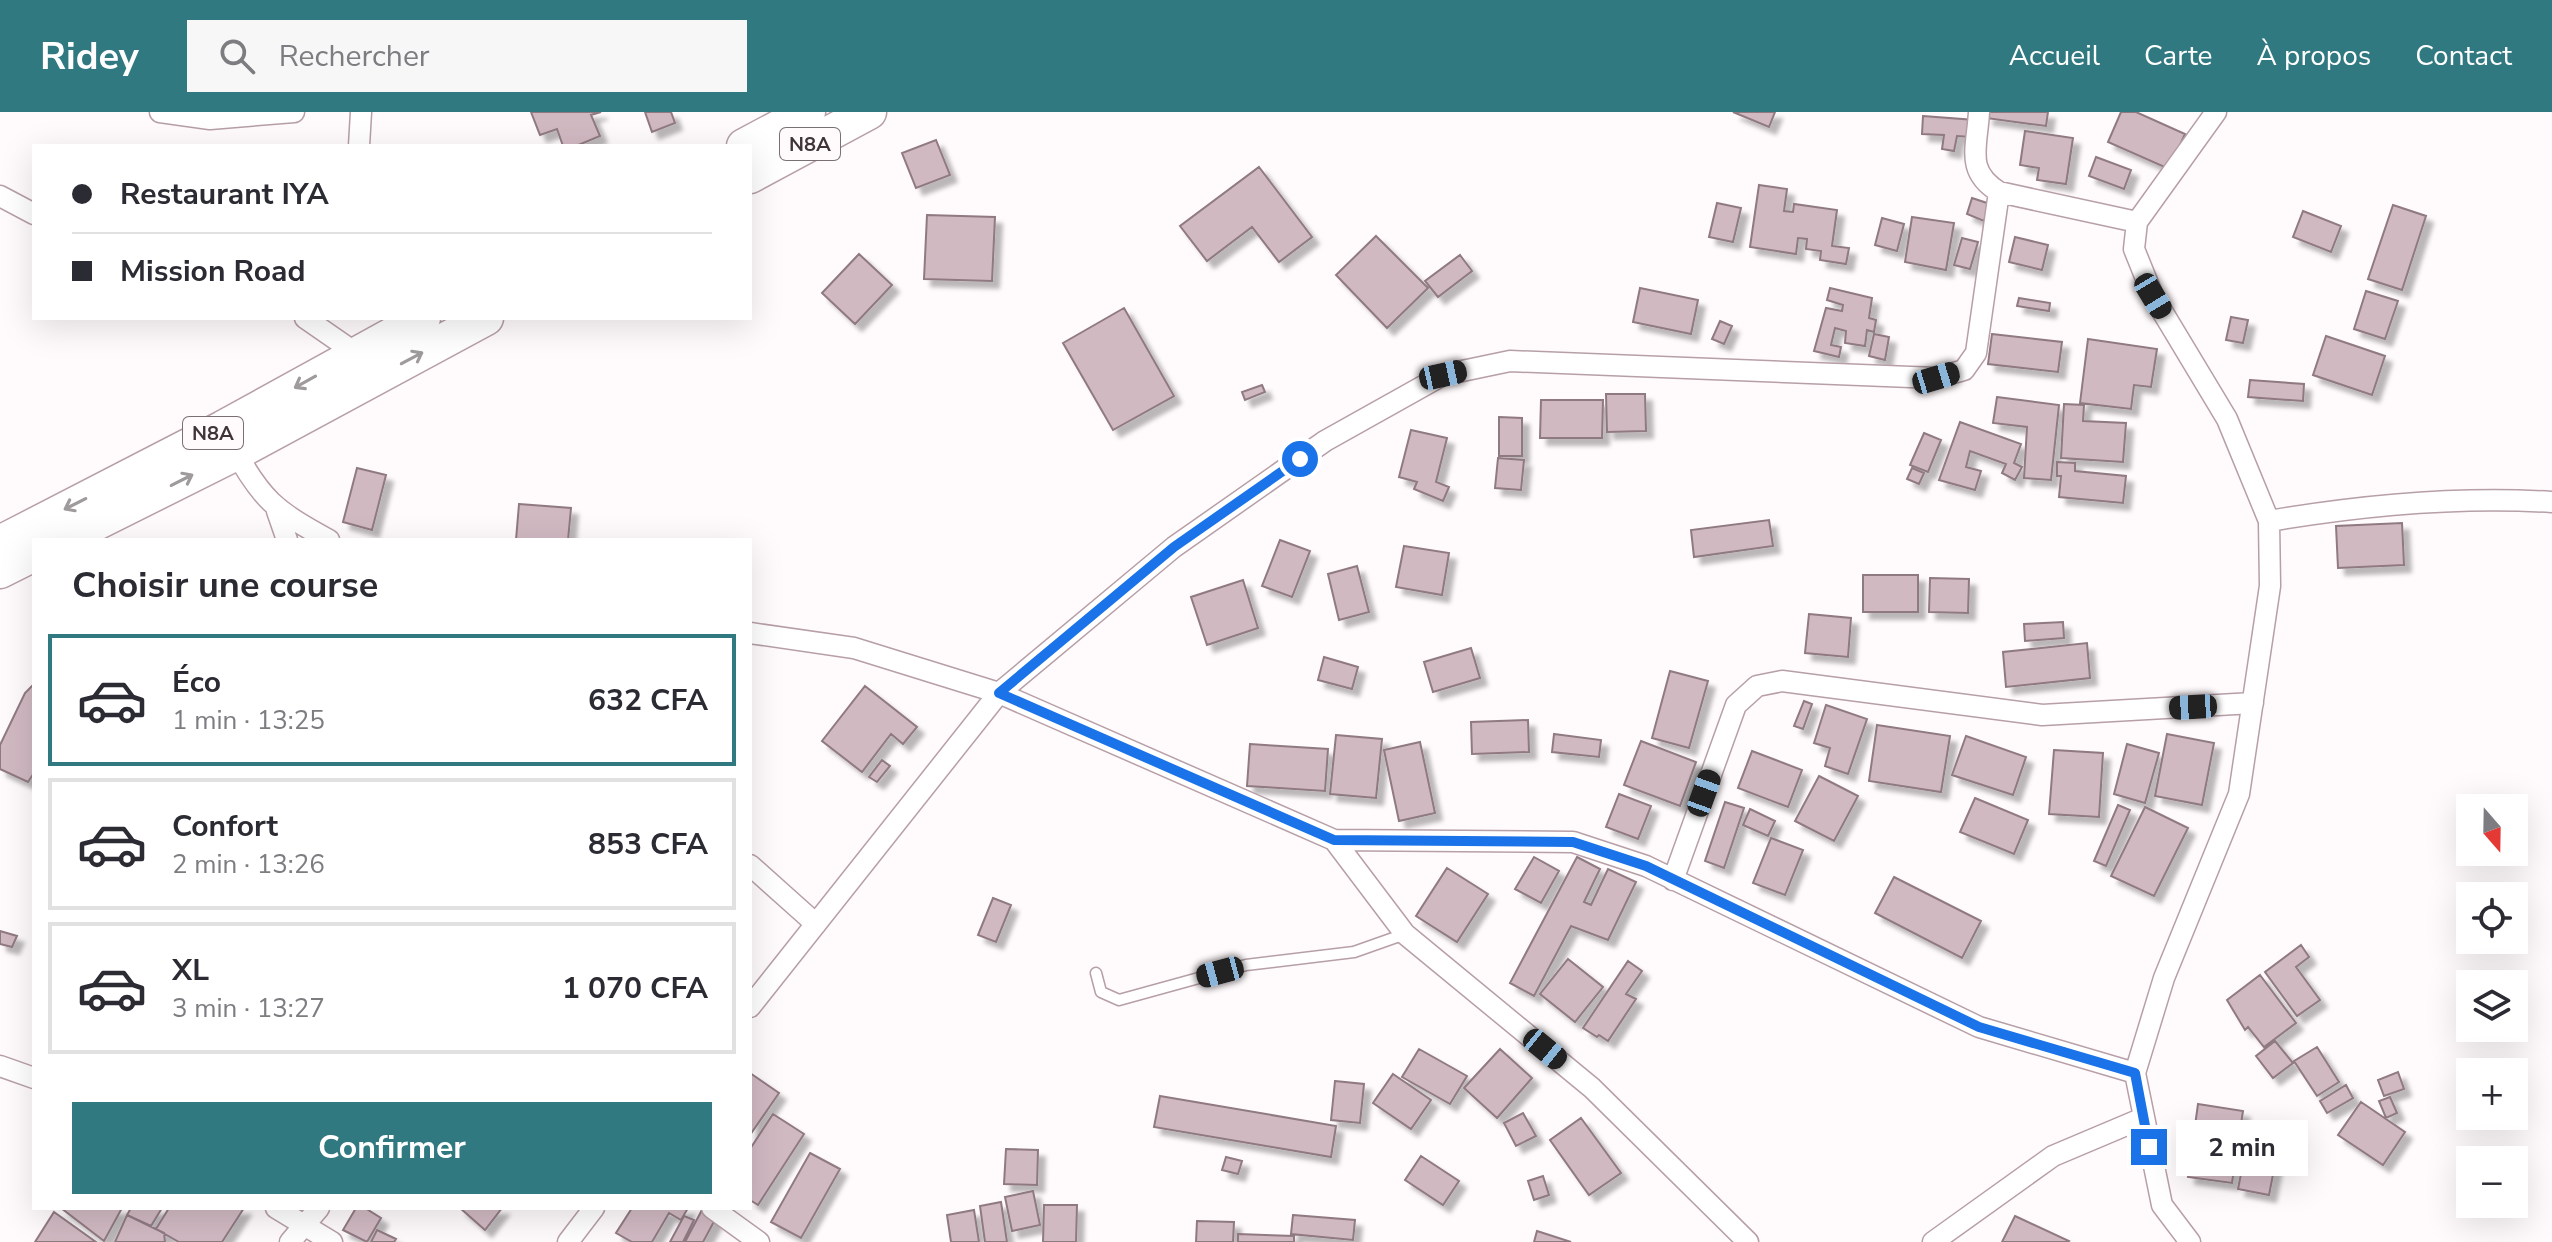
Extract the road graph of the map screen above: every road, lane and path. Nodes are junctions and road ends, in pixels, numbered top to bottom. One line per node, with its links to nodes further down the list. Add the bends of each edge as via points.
1 (160, 112): 2 (street, via 210,119)
2 (294, 112)
3 (361, 112): 8 (street)
4 (808, 112): 9 (highway, N8A)
5 (869, 112): 10 (highway, N8A)
6 (1979, 112): 11 (street, via 1976,166 1983,182)
7 (2216, 112): 14 (street)
8 (359, 144)
9 (748, 144)
10 (752, 175)
11 (1999, 192): 14 (street); 30 (street, via 1976,353 1964,370 1936,378 1865,378 1510,361 1443,375 1325,441 1174,547)
12 (0, 196): 13 (street)
13 (32, 213)
14 (2137, 222): 22 (street, via 2134,249 2140,270 2227,419)
15 (308, 320): 18 (street)
16 (419, 320): 18 (highway, N8A)
17 (482, 320): 19 (highway, N8A, one-way to 17)
18 (357, 354): 19 (highway, N8A, one-way to 19)
19 (229, 440): 21 (street, via 255,487); 23 (highway, N8A, one-way to 19); 26 (highway, N8A, one-way to 26)
20 (2552, 502): 22 (street, via 2495,498 2357,506)
21 (277, 511): 24 (street); 25 (street)
22 (2269, 521): 31 (street, via 2270,586)
23 (65, 538)
24 (286, 538)
25 (325, 538)
26 (0, 543)
27 (32, 555): 28 (highway)
28 (0, 571)
29 (752, 633): 30 (street, via 854,648)
30 (999, 693): 32 (street); 35 (street)
31 (2253, 703): 34 (street, via 2042,715 1782,681 1757,686 1736,705); 40 (street, via 2239,794 2164,978)
32 (1334, 840): 34 (street, via 1573,842); 36 (street)
33 (752, 867): 35 (street)
34 (1673, 880): 40 (street, via 1979,1027)
35 (816, 924): 38 (street)
36 (1405, 934): 37 (lane, via 1354,952 1246,965 1119,1000 1101,992); 52 (street, via 1592,1088)
37 (1096, 973)
38 (752, 1004)
39 (0, 1066): 41 (street)
40 (2135, 1073): 42 (street)
41 (32, 1077)
42 (2143, 1118): 53 (street, via 2053,1156); 54 (street, via 2162,1205)
43 (279, 1210): 47 (street)
44 (317, 1210): 47 (street)
45 (592, 1210): 50 (street)
46 (715, 1210): 51 (street)
47 (305, 1225): 48 (street); 49 (street)
48 (290, 1242)
49 (332, 1242)
50 (568, 1242)
51 (759, 1242)
52 (1748, 1242)
53 (1933, 1242)
54 (2190, 1242)

